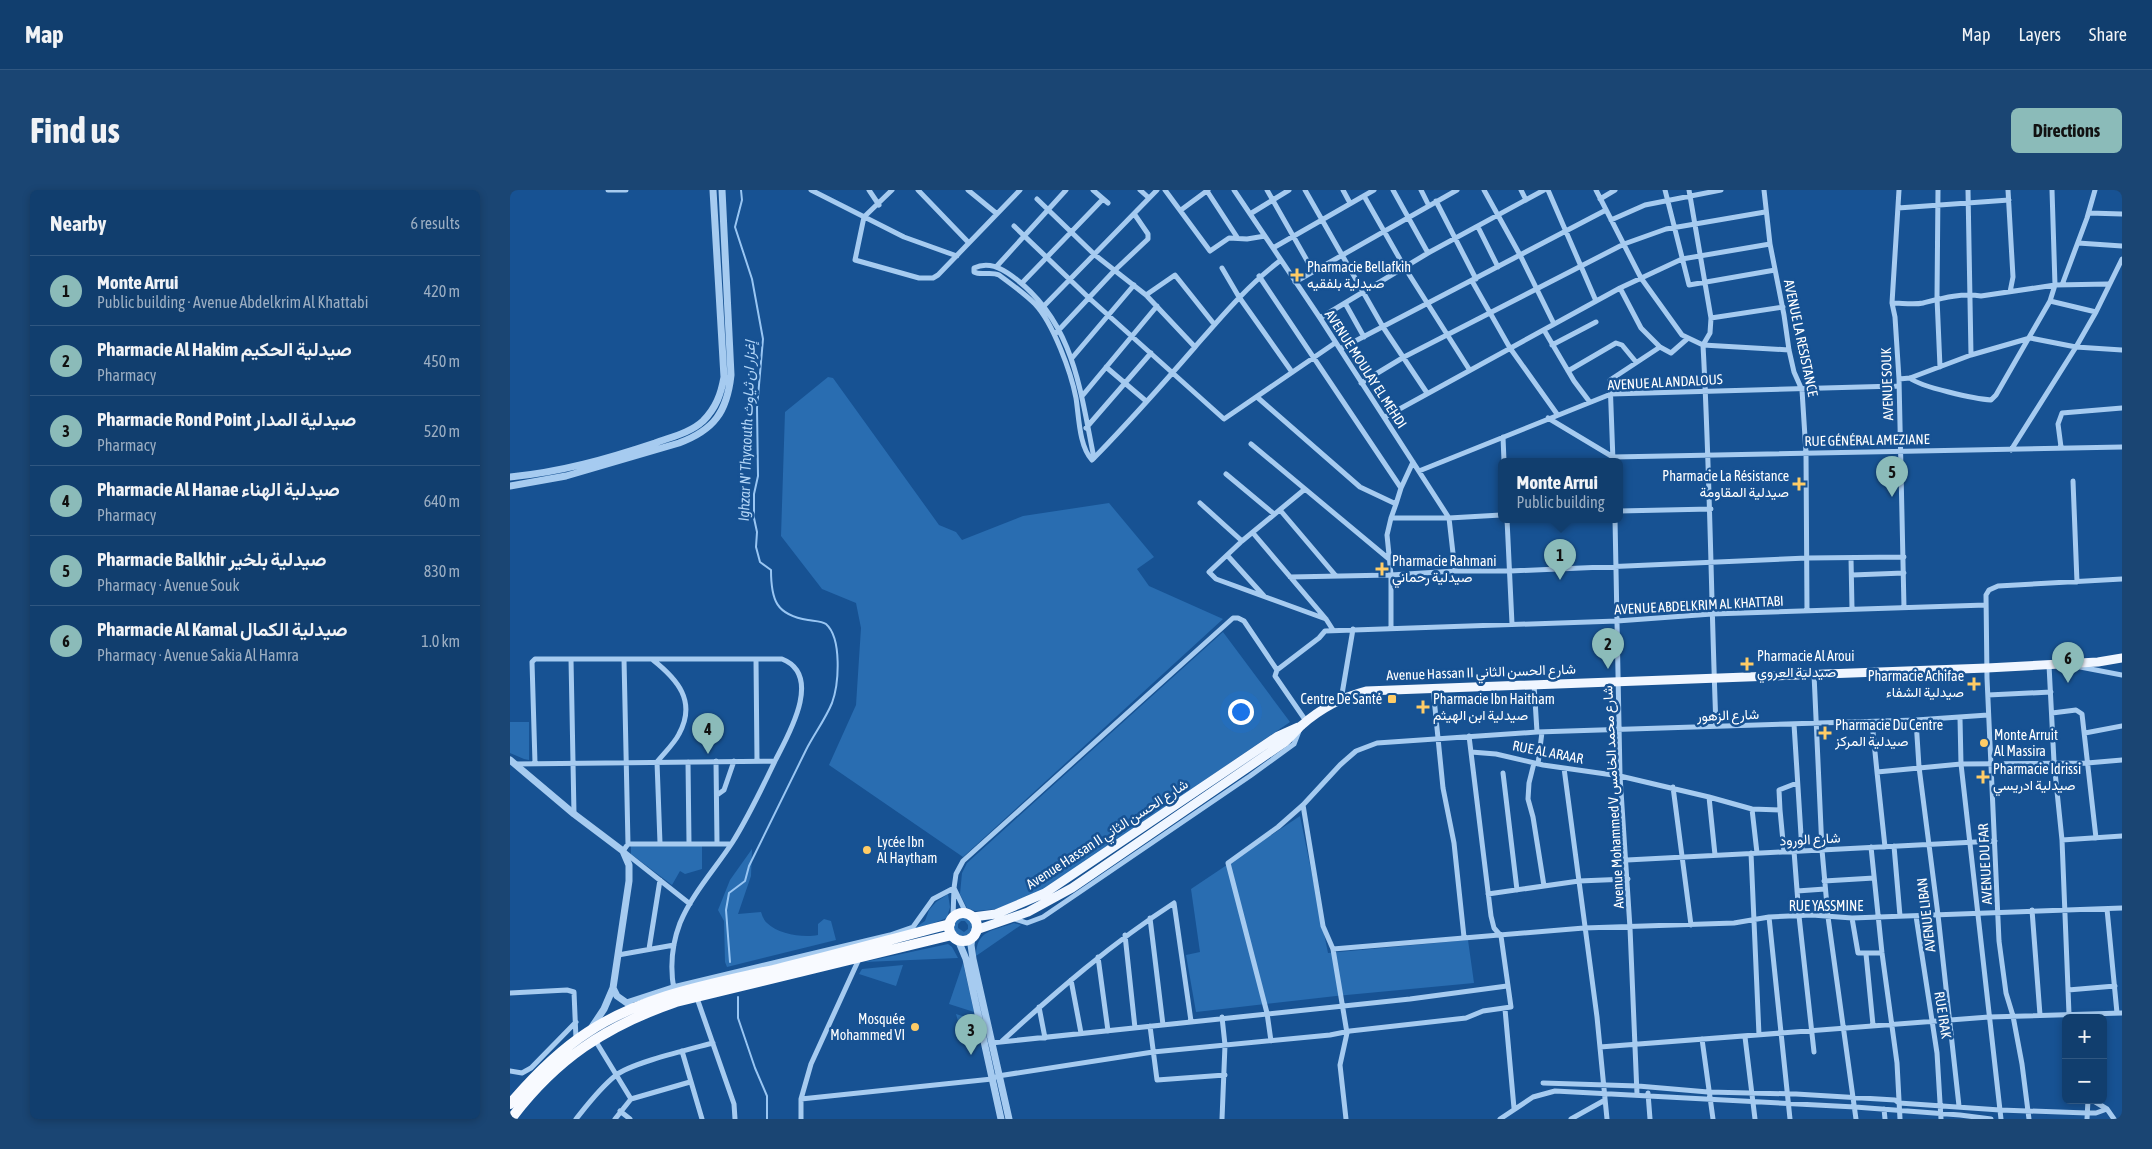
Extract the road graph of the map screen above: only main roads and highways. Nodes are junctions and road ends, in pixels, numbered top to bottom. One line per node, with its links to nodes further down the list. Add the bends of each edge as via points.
1 (2122, 658): 2 (main road, Avenue Hassan II شارع الحسن الثاني, via 1987,668 1374,690 1341,700)
2 (1303, 724): 3 (main road, Avenue Hassan II شارع الحسن الثاني, via 1278,736 1045,893 996,914); 5 (main road, Avenue Hassan II شارع الحسن الثاني, via 1285,742 1072,888 1028,912)
3 (969, 915): 4 (highway, via 957,914); 5 (highway, via 976,923)
4 (951, 920): 6 (highway); 7 (highway)
5 (974, 934): 6 (highway, via 963,940)
6 (955, 937): 7 (highway)
7 (675, 997): 8 (highway); 8 (highway, via 646,1014)
8 (632, 1010): 9 (highway)
9 (594, 1036): 10 (highway, via 576,1040 536,1074); 11 (highway, via 540,1083)
10 (510, 1104)
11 (512, 1119)

